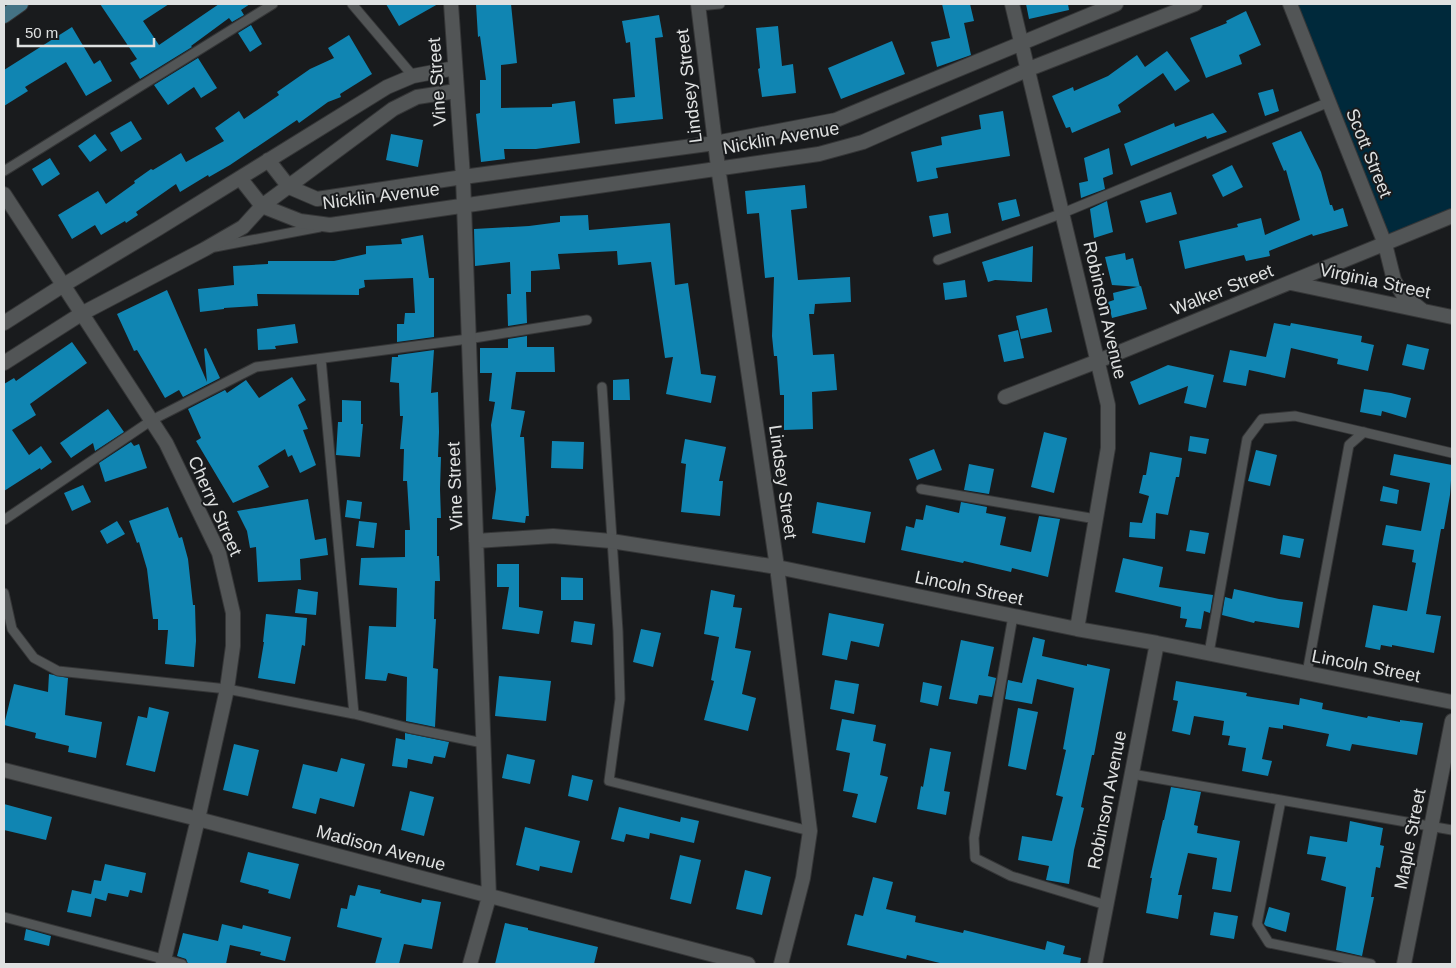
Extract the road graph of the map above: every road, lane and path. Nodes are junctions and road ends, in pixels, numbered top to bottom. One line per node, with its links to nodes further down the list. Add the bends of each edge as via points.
1 (21, 4): 11 (main road)
2 (273, 4): 21 (lane)
3 (352, 4): 15 (lane)
4 (451, 4): 13 (street, Vine Street)
5 (720, 4): 10 (lane)
6 (1012, 4): 12 (street, Robinson Avenue)
7 (1116, 4): 12 (street, Nicklin Avenue)
8 (1195, 4): 14 (street, Nicklin Avenue)
9 (1290, 4): 17 (street, Scott Street)
10 (698, 5): 18 (street, Lindsey Street)
11 (4, 16)
12 (1022, 42): 14 (street, Robinson Avenue); 18 (street, Nicklin Avenue, via 836,120)
13 (455, 68): 15 (street); 16 (street, Vine Street)
14 (1029, 69): 20 (street, Nicklin Avenue, via 862,142 819,154); 28 (street, Robinson Avenue)
15 (412, 76): 19 (street, via 387,86)
16 (456, 91): 22 (street, Vine Street); 24 (street, Nicklin Avenue, via 417,97 393,109)
17 (1329, 102): 28 (lane); 31 (street, Scott Street)
18 (715, 142): 20 (street, Lindsey Street); 22 (street, Nicklin Avenue)
19 (268, 160): 23 (street); 24 (street, Nicklin Avenue)
20 (718, 168): 26 (street, Nicklin Avenue); 55 (street, Lindsey Street)
21 (4, 171)
22 (463, 176): 24 (street, Nicklin Avenue, via 317,199); 26 (street, Vine Street)
23 (240, 178): 27 (street); 35 (street)
24 (290, 187): 27 (street, Nicklin Avenue)
25 (4, 194): 35 (street, Cherry Street)
26 (463, 204): 30 (street, Nicklin Avenue); 41 (street, Vine Street)
27 (262, 206): 30 (street, Nicklin Avenue, via 300,221); 32 (street, Nicklin Avenue, via 243,226)
28 (1063, 213): 33 (lane); 43 (street, Robinson Avenue)
29 (1452, 216): 31 (street, Walker Street)
30 (330, 225): 32 (lane)
31 (1385, 244): 34 (street, Walker Street); 36 (street, Scott Street, via 1394,280 1403,295)
32 (205, 249): 37 (street, Nicklin Avenue)
33 (938, 260)
34 (1291, 283): 36 (street, Virginia Street); 43 (street, Walker Street)
35 (62, 286): 37 (street, Cherry Street); 40 (street)
36 (1422, 310): 38 (street, Virginia Street)
37 (82, 314): 44 (street, Nicklin Avenue); 47 (street, Cherry Street)
38 (1452, 317)
39 (587, 320): 41 (lane)
40 (4, 323)
41 (468, 339): 42 (lane); 53 (street, Vine Street)
42 (321, 359): 47 (lane, via 256,368); 64 (lane)
43 (1098, 361): 46 (street, Walker Street); 52 (street, Robinson Avenue, via 1108,405 1108,448)
44 (4, 363)
45 (602, 387): 54 (lane)
46 (1005, 397)
47 (152, 420): 51 (lane); 62 (street, Cherry Street, via 166,442 219,553 233,613 234,646)
48 (1364, 432): 49 (lane); 60 (lane, via 1295,416 1262,419 1247,439); 61 (lane, via 1349,445)
49 (1452, 453)
50 (920, 489): 52 (lane)
51 (4, 520)
52 (1096, 520): 58 (street, Robinson Avenue)
53 (476, 541): 54 (street, Lincoln Street, via 553,536); 66 (street, Vine Street)
54 (611, 541): 55 (street, Lincoln Street); 73 (lane, via 620,699 609,781)
55 (777, 567): 57 (street, Lincoln Street); 73 (street, Lindsey Street)
56 (4, 593): 62 (lane, via 12,629 34,658 58,671)
57 (1013, 616): 58 (street, Lincoln Street); 75 (lane, via 974,838 975,858 1012,876)
58 (1077, 629): 59 (street, Lincoln Street)
59 (1157, 643): 60 (street, Lincoln Street); 68 (street, Robinson Avenue)
60 (1209, 653): 61 (street, Lincoln Street)
61 (1307, 673): 63 (street, Lincoln Street)
62 (227, 688): 64 (lane); 70 (street, Cherry Street)
63 (1452, 702)
64 (354, 714): 66 (lane)
65 (1452, 721): 71 (street, Maple Street)
66 (483, 743): 74 (street, Vine Street)
67 (4, 770): 70 (street, Madison Avenue)
68 (1132, 774): 69 (lane); 75 (street, Robinson Avenue)
69 (1281, 800): 71 (lane); 83 (lane, via 1257,924 1268,943)
70 (198, 819): 74 (street, Madison Avenue); 77 (street, Cherry Street)
71 (1431, 826): 72 (lane); 84 (street, Maple Street)
72 (1452, 830)
73 (810, 831): 81 (street, Lindsey Street, via 803,878)
74 (489, 896): 79 (street, Vine Street); 80 (street, Madison Avenue)
75 (1106, 905): 82 (street, Robinson Avenue)
76 (4, 917): 77 (lane)
77 (164, 962): 78 (lane)
78 (182, 964)
79 (470, 964)
80 (748, 964)
81 (781, 964)
82 (1095, 964)
83 (1372, 964)
84 (1404, 964)

